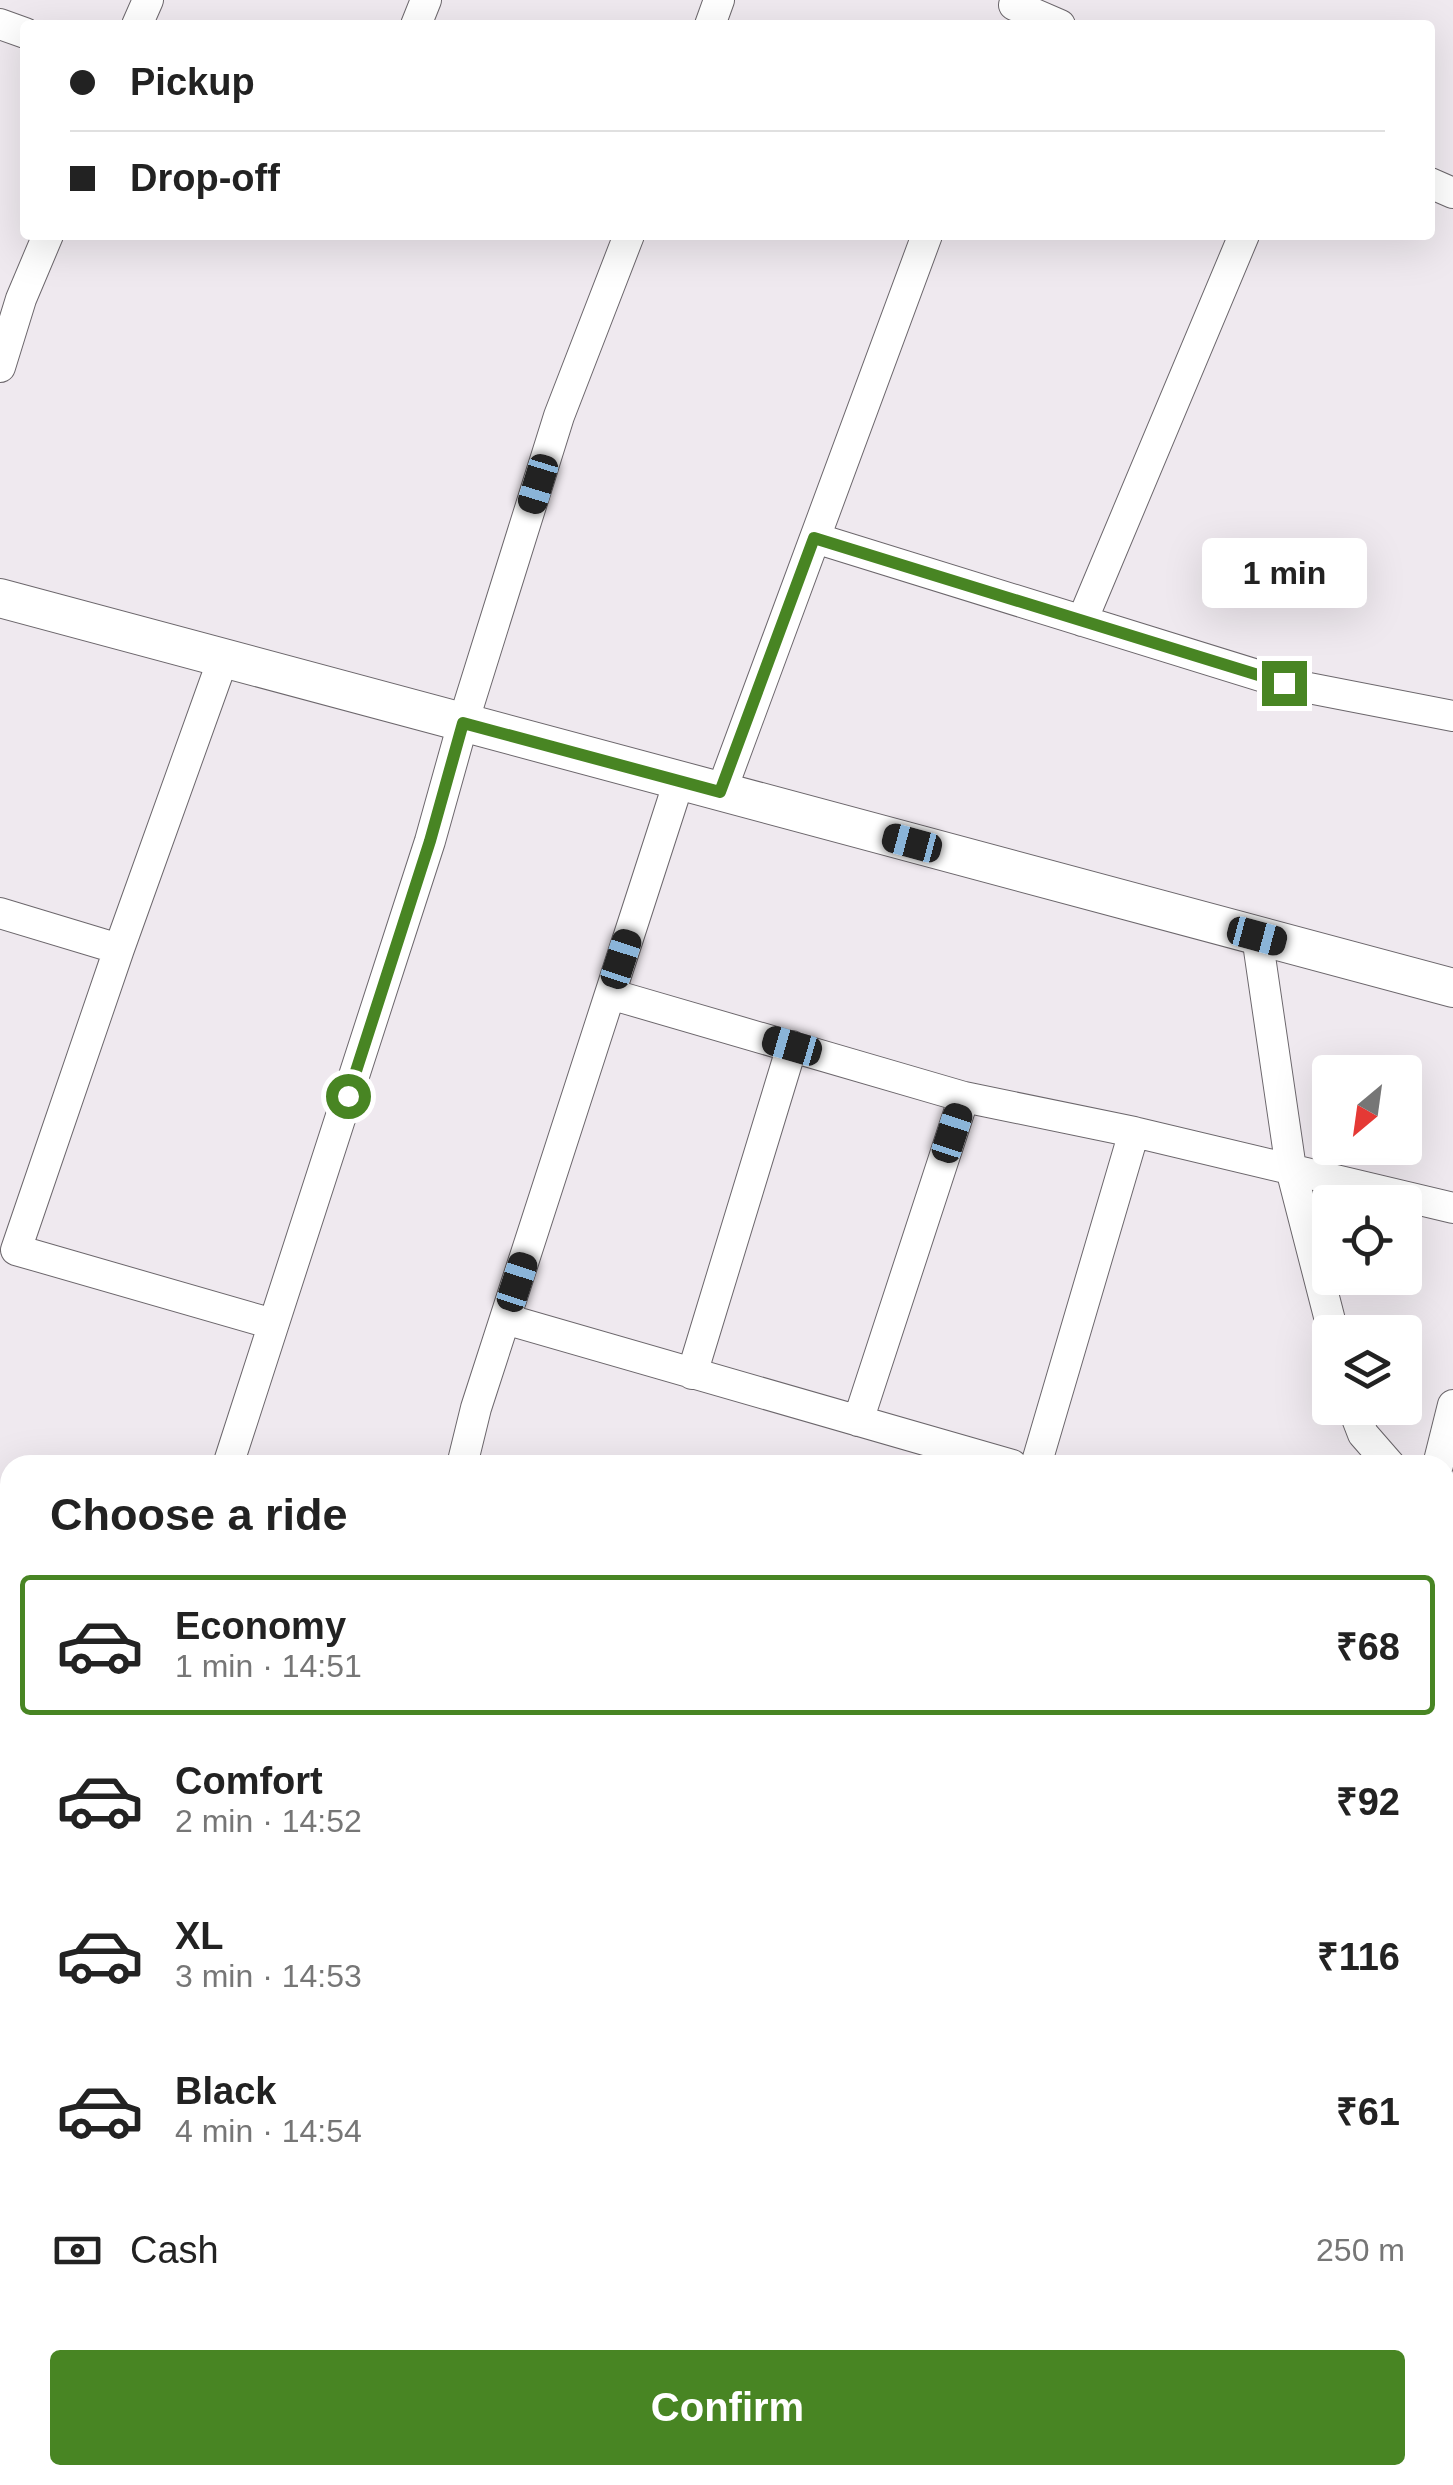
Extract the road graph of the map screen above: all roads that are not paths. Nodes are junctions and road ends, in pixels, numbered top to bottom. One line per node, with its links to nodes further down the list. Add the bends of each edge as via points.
1 (1012, 10): 2 (street)
2 (1044, 20)
3 (45, 240): 7 (street)
4 (626, 240): 14 (street, via 559,416)
5 (924, 240): 9 (street)
6 (1242, 240): 11 (street)
7 (10, 296): 8 (street)
8 (0, 367)
9 (814, 538): 11 (street); 16 (street)
10 (0, 598): 12 (street)
11 (1082, 621): 13 (street, via 1284,683)
12 (224, 659): 14 (street); 19 (street)
13 (1453, 716)
14 (463, 723): 15 (street); 30 (street)
15 (679, 781): 16 (street); 21 (street)
16 (720, 792): 18 (street)
17 (0, 914): 19 (street)
18 (1257, 936): 20 (street); 25 (street)
19 (119, 949): 27 (street)
20 (1453, 988)
21 (610, 994): 22 (street); 29 (street)
22 (792, 1046): 23 (street); 31 (street)
23 (964, 1097): 24 (street); 33 (street)
24 (1134, 1132): 25 (street); 38 (street)
25 (1291, 1169): 26 (street); 28 (street)
26 (1453, 1208)
27 (10, 1236): 30 (street, via 16,1250)
28 (1329, 1315)
29 (505, 1319): 31 (street); 36 (street)
30 (273, 1324): 35 (street)
31 (692, 1374): 33 (street)
32 (1453, 1405): 40 (street)
33 (858, 1421): 37 (street)
34 (1359, 1425): 39 (street)
35 (231, 1455)
36 (464, 1455)
37 (977, 1455)
38 (1039, 1455)
39 (1381, 1455)
40 (1440, 1455)

